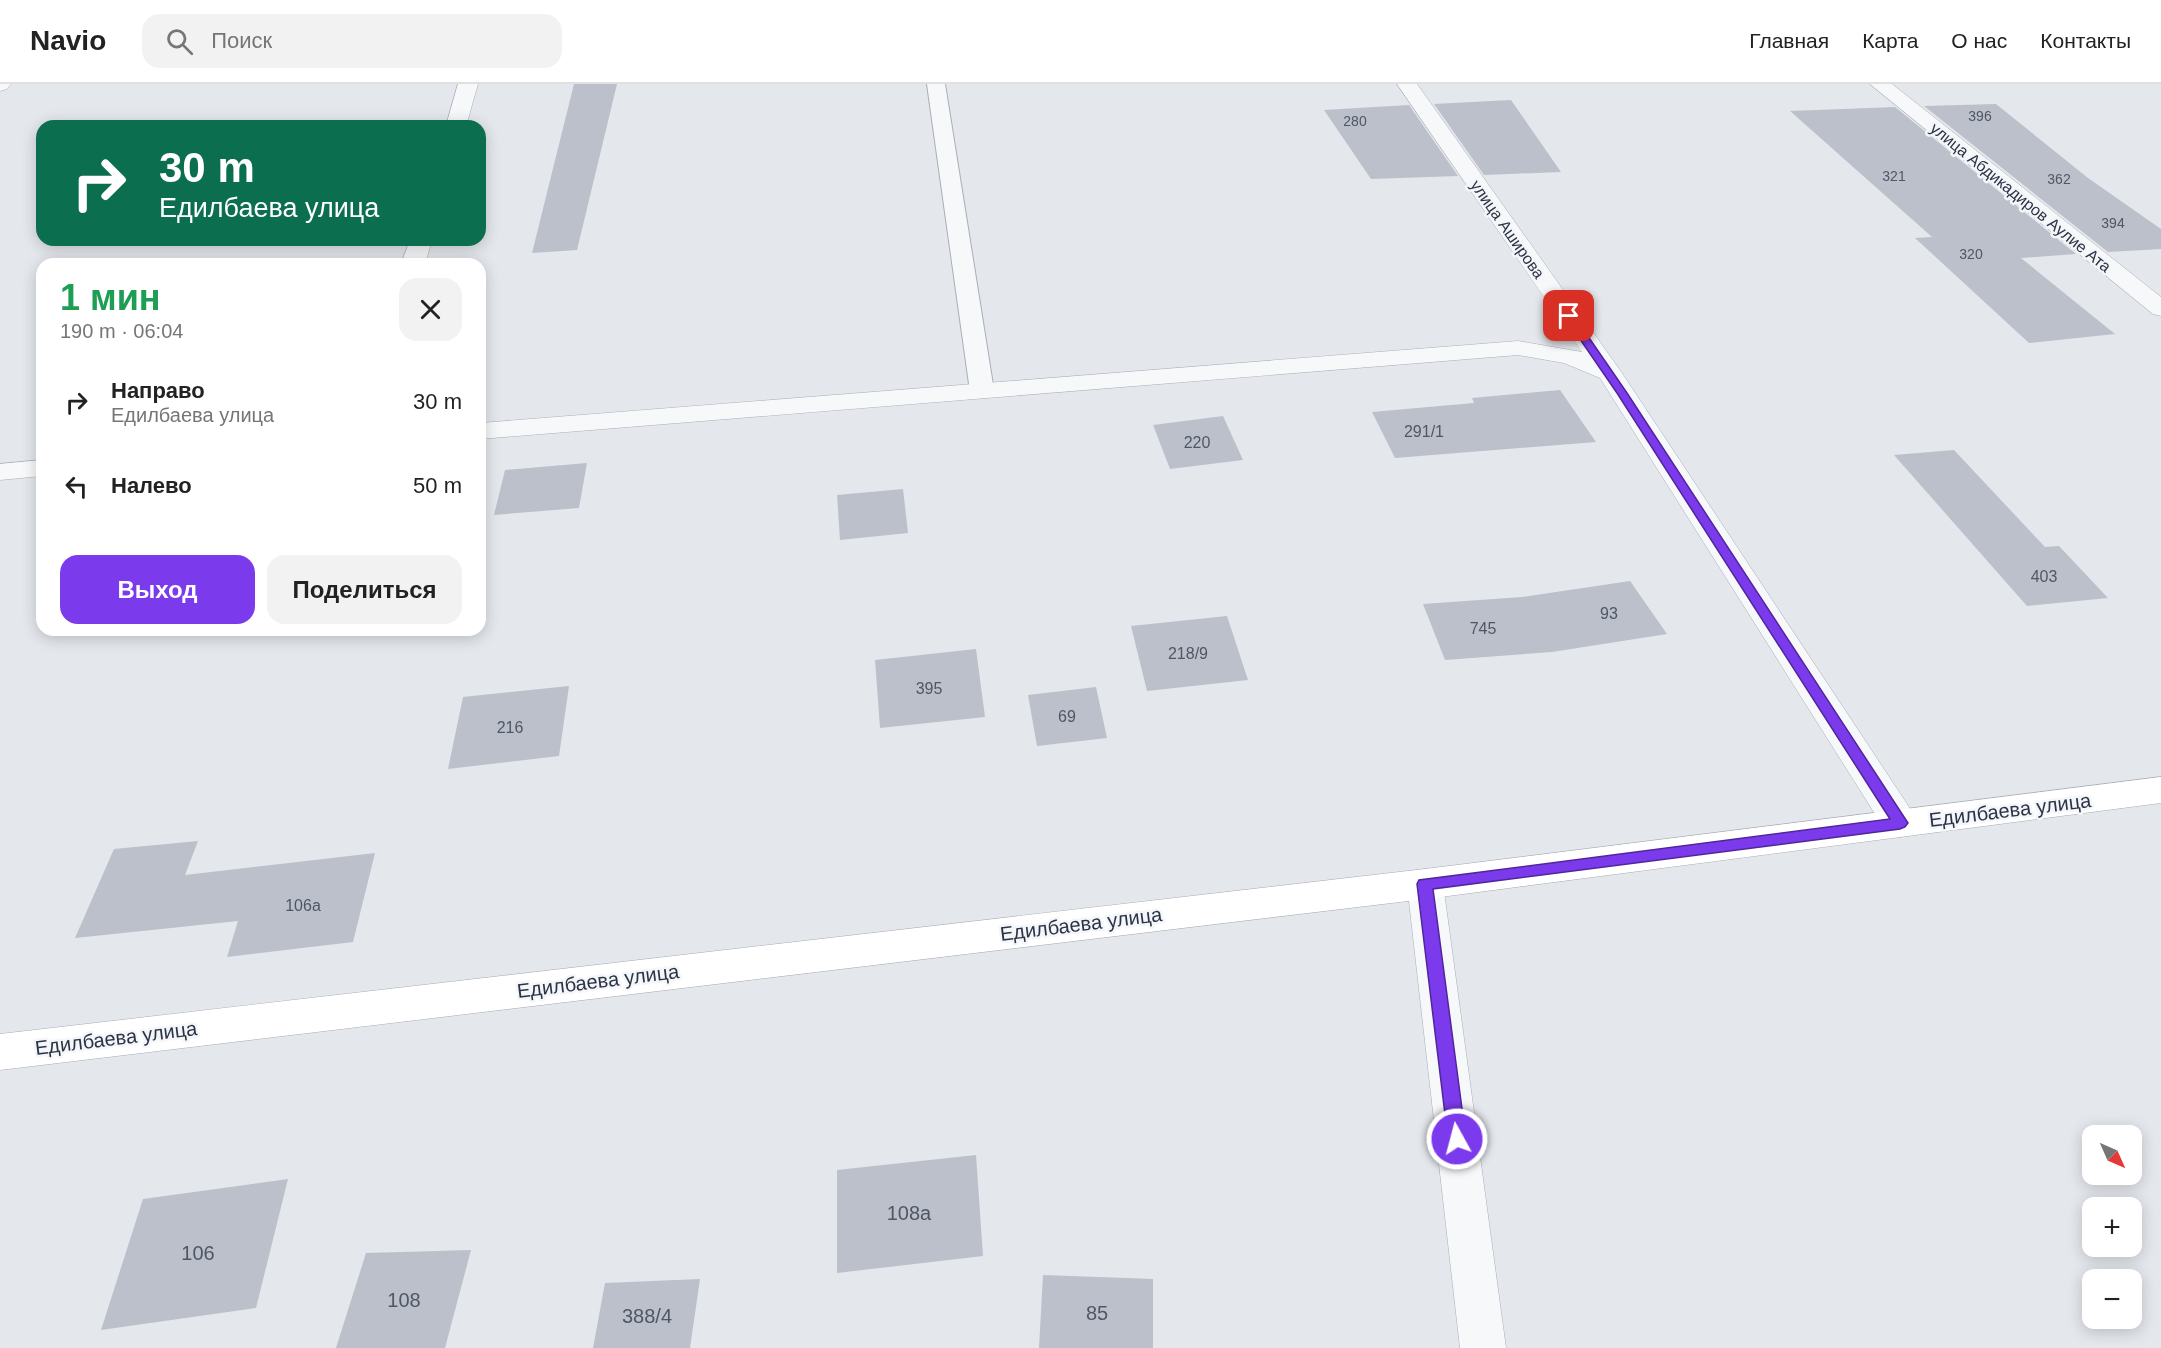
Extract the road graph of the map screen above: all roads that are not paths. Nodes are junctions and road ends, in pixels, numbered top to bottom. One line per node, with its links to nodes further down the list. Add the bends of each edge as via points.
1 (468, 84): 5 (street)
2 (936, 84): 8 (lane)
3 (1407, 84): 7 (street, улица Аширова)
4 (1880, 84): 6 (street, улица Абдикадиров Аулие Ата)
5 (458, 120)
6 (2161, 309)
7 (1609, 374): 8 (street, via 1570,356 1518,348); 13 (street, улица Аширова)
8 (982, 391): 9 (street)
9 (486, 430)
10 (36, 469): 11 (street)
11 (0, 472)
12 (2161, 790): 13 (street, Едилбаева улица)
13 (1900, 823): 14 (street, Едилбаева улица)
14 (1425, 884): 15 (street, Едилбаева улица); 16 (street)
15 (0, 1052)
16 (1483, 1348)

